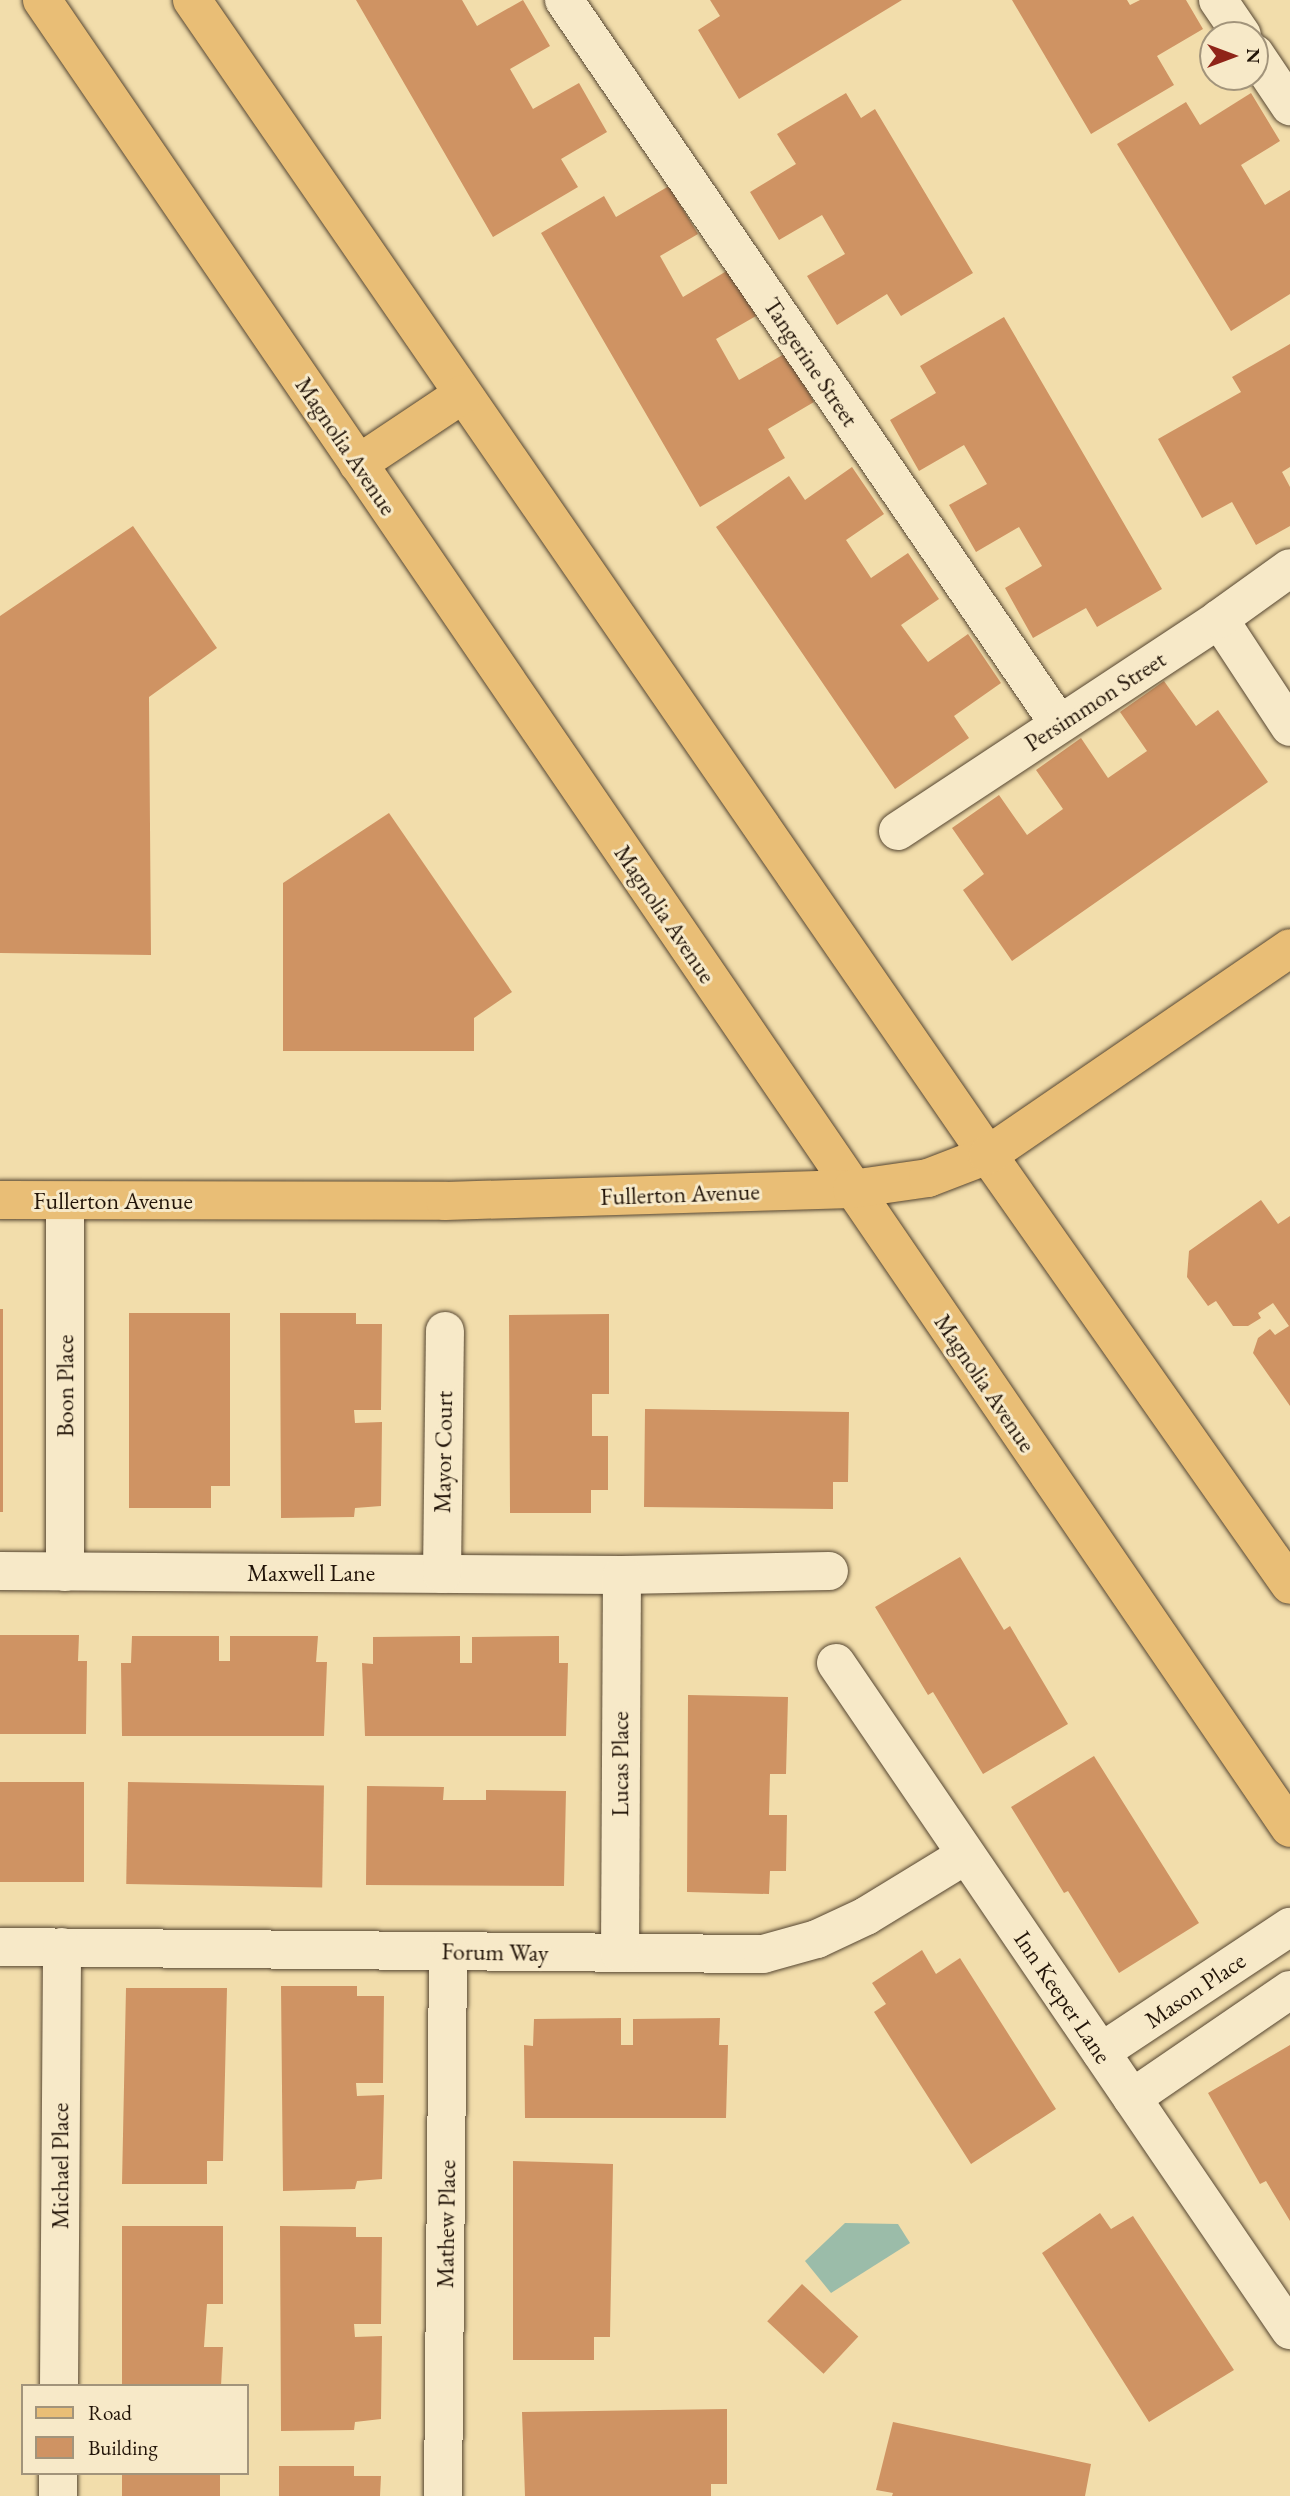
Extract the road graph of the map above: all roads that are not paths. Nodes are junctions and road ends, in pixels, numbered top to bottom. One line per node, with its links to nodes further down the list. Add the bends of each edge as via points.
1 (42, 0): 9 (main road, Magnolia Avenue)
2 (192, 0): 8 (main road)
3 (1218, 0): 5 (street)
4 (575, 4): 12 (street, Tangerine Street)
5 (1232, 21)
6 (1269, 75): 7 (street)
7 (1290, 106)
8 (463, 394): 9 (main road); 16 (main road)
9 (358, 464): 17 (main road, Magnolia Avenue)
10 (1290, 568): 11 (street, Persimmon Street)
11 (1219, 619): 12 (street, Persimmon Street); 13 (street)
12 (1059, 724): 14 (street, Persimmon Street)
13 (1290, 727)
14 (898, 831)
15 (1290, 948): 16 (main road, Fullerton Avenue)
16 (988, 1155): 17 (main road, Fullerton Avenue, via 928,1178); 26 (main road)
17 (852, 1189): 19 (main road, Fullerton Avenue, via 445,1201); 28 (main road, Magnolia Avenue)
18 (0, 1200): 19 (main road, Fullerton Avenue)
19 (65, 1201): 23 (street, Boon Place)
20 (445, 1331): 24 (street, Mayor Court)
21 (0, 1571): 23 (street, Maxwell Lane)
22 (829, 1571): 25 (street)
23 (65, 1572): 24 (street, Maxwell Lane)
24 (442, 1574): 25 (street, Maxwell Lane)
25 (622, 1575): 34 (street, Lucas Place)
26 (1290, 1585)
27 (836, 1663): 29 (street, Inn Keeper Lane)
28 (1290, 1828)
29 (966, 1855): 34 (street, Forum Way, via 866,1916 807,1942 764,1954); 36 (street, Inn Keeper Lane)
30 (1290, 1927): 36 (street, Mason Place)
31 (0, 1947): 32 (street, Forum Way)
32 (62, 1947): 33 (street, Forum Way); 39 (street, Michael Place)
33 (448, 1951): 34 (street, Forum Way); 42 (street, Mathew Place)
34 (620, 1953)
35 (1290, 1990): 37 (street)
36 (1101, 2052): 37 (street, Inn Keeper Lane)
37 (1132, 2098): 38 (street, Inn Keeper Lane)
38 (1290, 2330)
39 (59, 2384)
40 (58, 2475): 41 (street)
41 (58, 2496)
42 (443, 2496)

